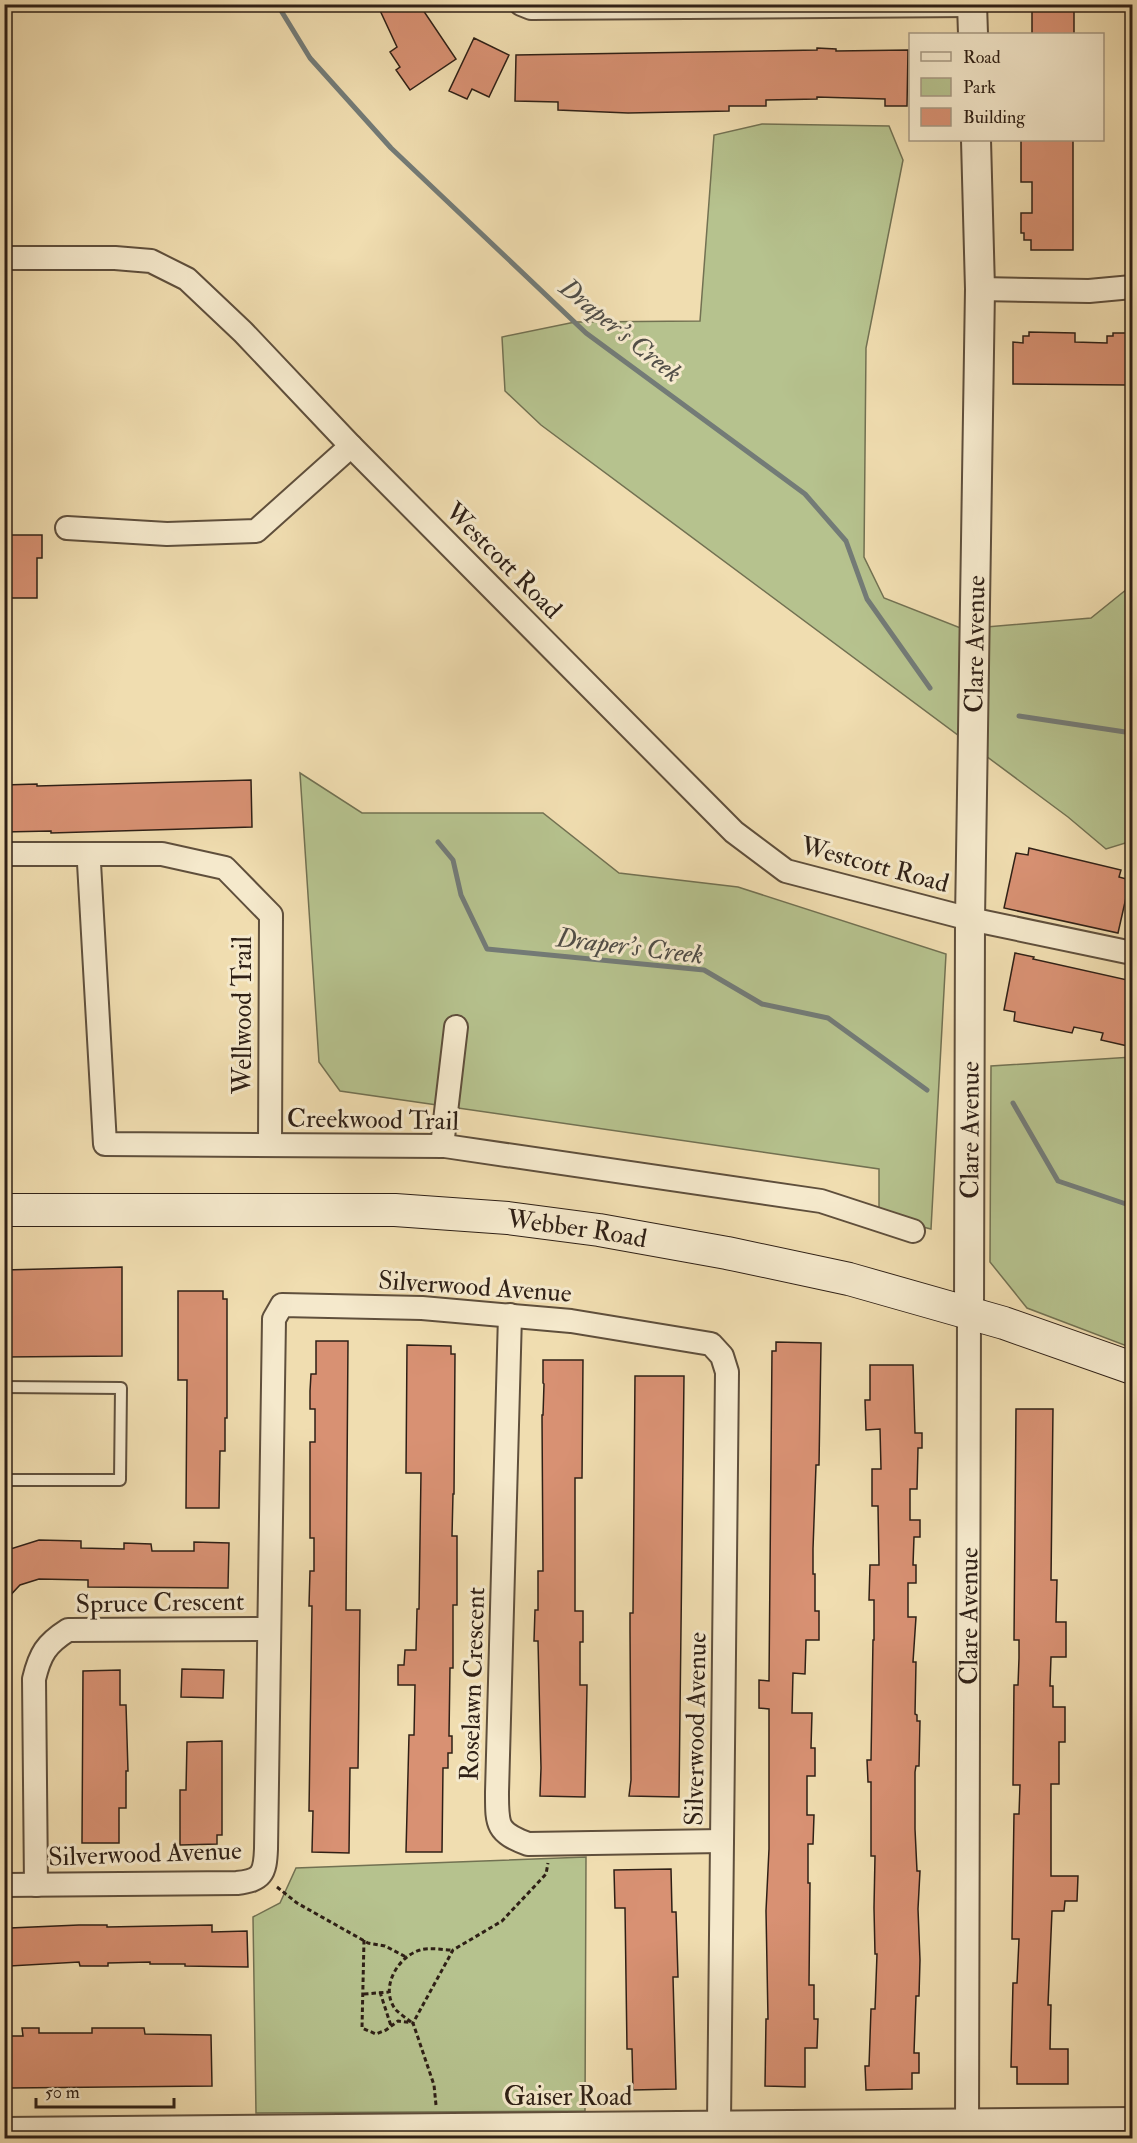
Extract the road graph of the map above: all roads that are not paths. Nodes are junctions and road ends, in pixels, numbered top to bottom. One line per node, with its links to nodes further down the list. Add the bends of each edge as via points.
1 (521, 4): 2 (street, via 531,8)
2 (972, 5): 3 (street)
3 (973, 33)
4 (976, 141): 7 (street, Clare Avenue)
5 (4, 258): 8 (street, Westcott Road, via 152,261 187,279 243,332)
6 (1132, 287): 7 (street, via 1089,291)
7 (980, 289): 12 (street, Clare Avenue)
8 (351, 447): 9 (street, via 256,531 167,534); 12 (street, Westcott Road, via 734,832 786,871)
9 (67, 528)
10 (4, 854): 15 (street, Wellwood Trail, via 162,854 225,868 271,915)
11 (89, 863): 15 (street, Creekwood Trail, via 105,1144)
12 (969, 919): 13 (street, Westcott Road); 19 (street, Clare Avenue)
13 (1132, 953)
14 (456, 1027): 16 (street)
15 (270, 1145): 16 (street, Creekwood Trail)
16 (442, 1146): 18 (street, Creekwood Trail, via 821,1201)
17 (4, 1210): 19 (main road, Webber Road, via 394,1210 508,1218 727,1253 849,1279)
18 (913, 1231)
19 (969, 1313): 21 (main road, Webber Road); 31 (street, Clare Avenue)
20 (510, 1316): 24 (street, Silverwood Avenue, via 305,1304 282,1305 278,1309 274,1319); 25 (street, Silverwood Avenue, via 571,1321 692,1340 711,1344 722,1356 727,1372); 25 (street, Roselawn Crescent, via 497,1815 502,1830 528,1844)
21 (1132, 1368)
22 (4, 1387): 23 (lane, via 121,1388 120,1480)
23 (4, 1480)
24 (269, 1629): 27 (street, Spruce Crescent, via 68,1630 54,1639 39,1659 34,1679); 27 (street, Silverwood Avenue, via 266,1864 262,1875 237,1883)
25 (722, 1841): 29 (street, Silverwood Avenue)
26 (4, 1885): 27 (street, Silverwood Avenue)
27 (36, 1885)
28 (1132, 2119): 31 (street, Gaiser Road)
29 (719, 2123): 31 (street, Gaiser Road); 32 (street, Gaiser Road)
30 (4, 2129): 33 (street, Gaiser Road)
31 (967, 2130)
32 (541, 2131): 33 (street, Gaiser Road, via 438,2125)
33 (45, 2133)

